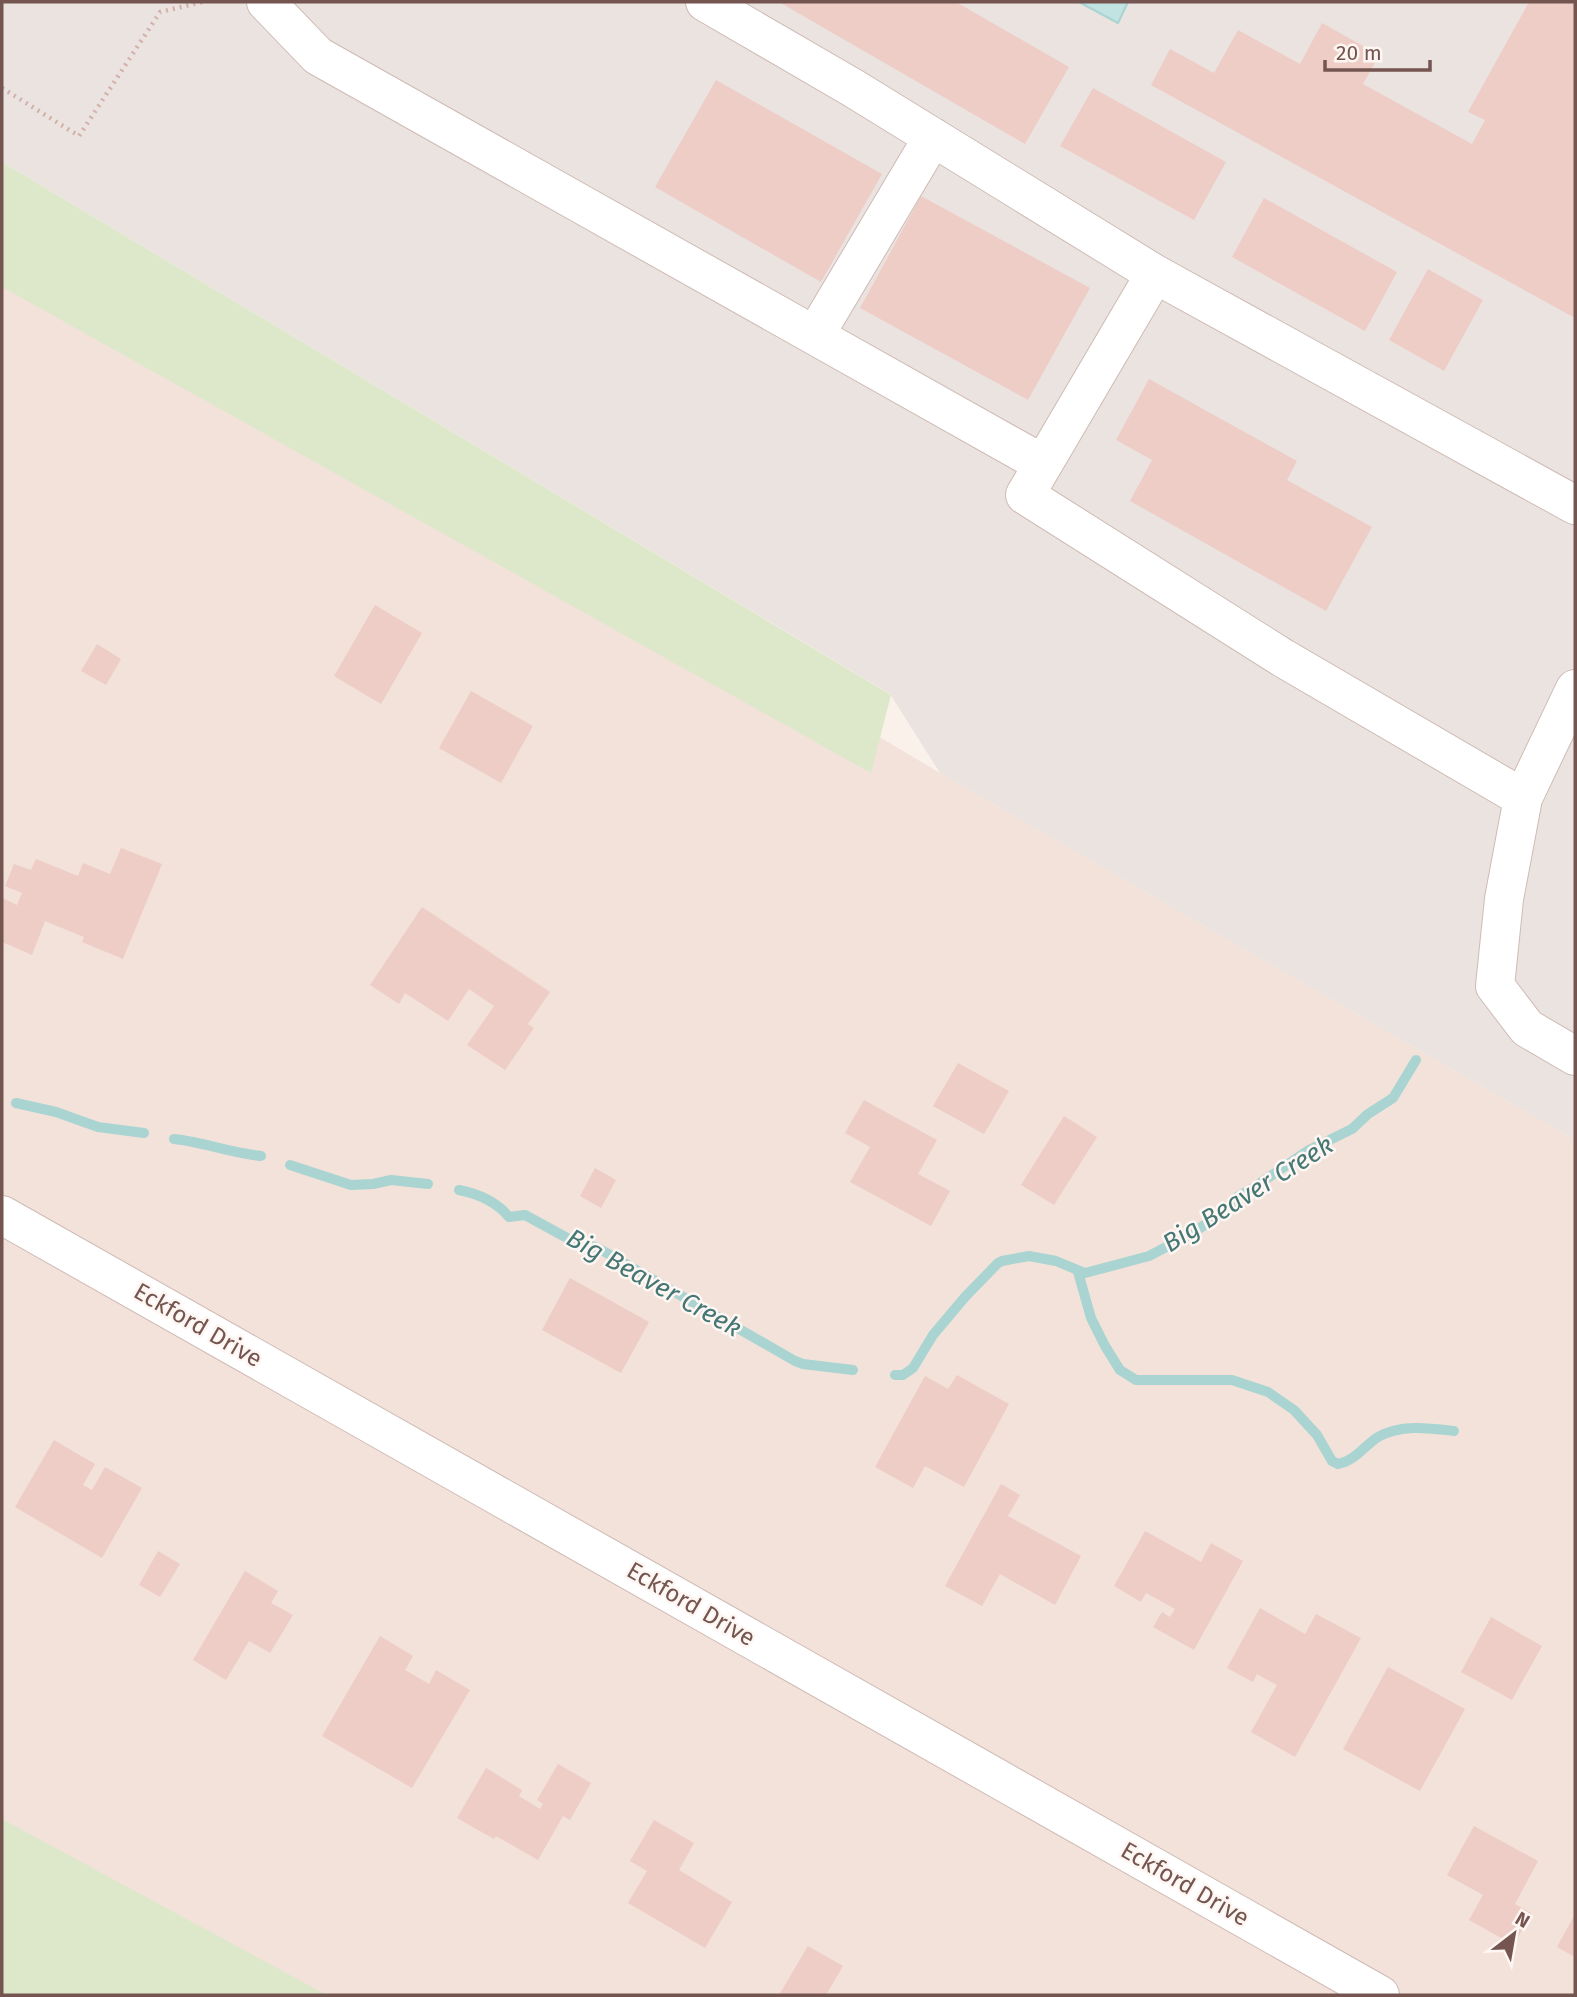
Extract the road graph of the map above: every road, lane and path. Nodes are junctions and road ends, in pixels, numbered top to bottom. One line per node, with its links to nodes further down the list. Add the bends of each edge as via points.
1 (202, 2): 4 (path, via 160,12 79,136)
2 (266, 2): 7 (street, via 318,56)
3 (705, 2): 5 (street)
4 (2, 88)
5 (933, 137): 6 (street); 7 (street)
6 (1155, 274): 8 (street); 9 (street)
7 (815, 335): 8 (street)
8 (1043, 464): 11 (street, via 1025,495 1283,658)
9 (1575, 505)
10 (1575, 689): 11 (street)
11 (1523, 798): 12 (street, via 1494,986 1527,1028)
12 (1575, 1056)
13 (2, 1215): 14 (street, Eckford Drive)
14 (1380, 1995)

